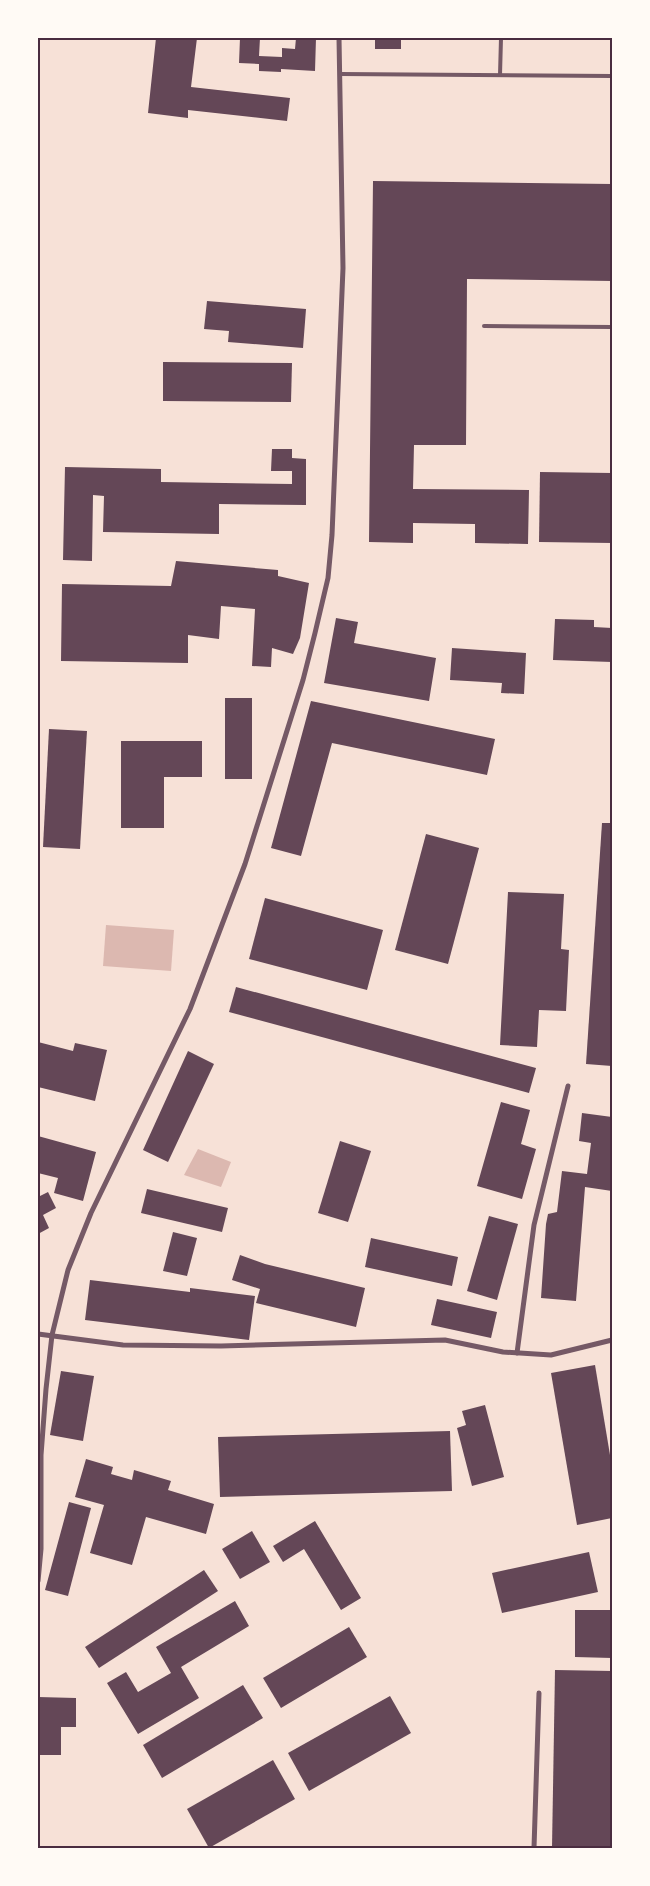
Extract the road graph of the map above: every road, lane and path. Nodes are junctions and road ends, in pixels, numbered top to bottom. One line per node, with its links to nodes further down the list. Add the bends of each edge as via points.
1 (339, 38): 3 (street)
2 (501, 38): 4 (lane)
3 (340, 74): 4 (lane); 10 (street, via 343,268 328,578 303,680 245,864 190,1009 91,1213 68,1270)
4 (500, 75): 5 (lane)
5 (612, 76)
6 (484, 326): 7 (lane)
7 (612, 327)
8 (568, 1086): 12 (street, via 534,1225)
9 (38, 1334): 10 (street)
10 (52, 1335): 12 (street, via 122,1345 222,1346 446,1340); 13 (street, via 41,1455)
11 (612, 1340): 12 (street, via 551,1355)
12 (517, 1353)
13 (38, 1582)
14 (540, 1693): 15 (street)
15 (534, 1848)

